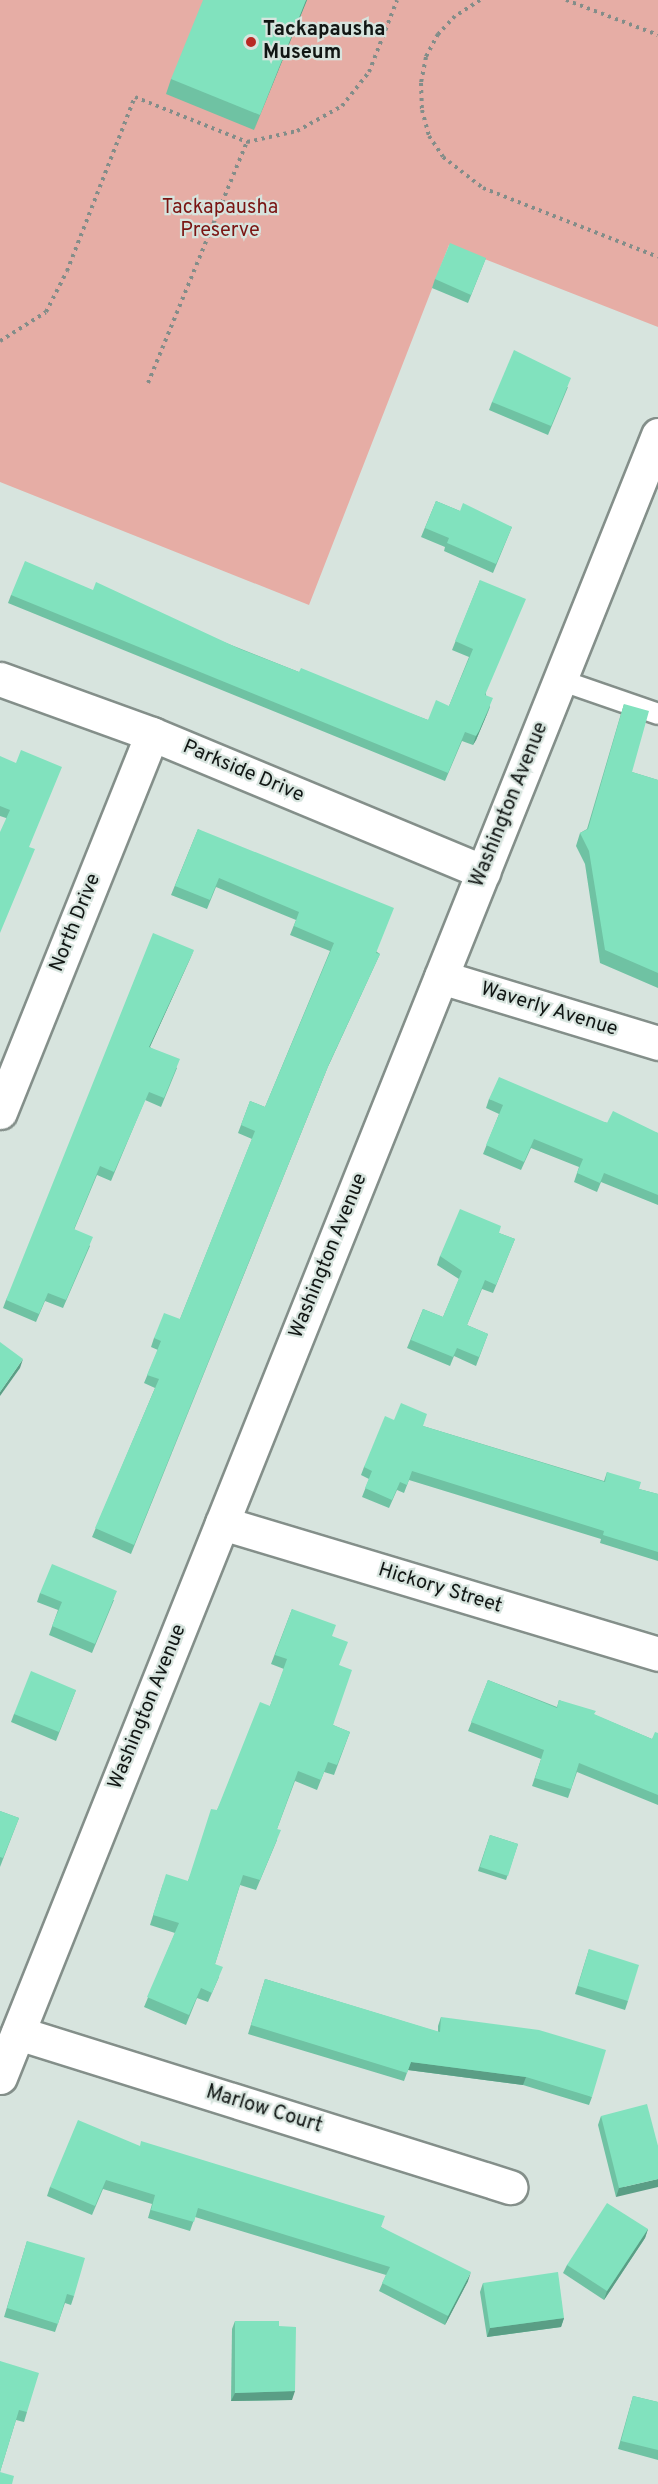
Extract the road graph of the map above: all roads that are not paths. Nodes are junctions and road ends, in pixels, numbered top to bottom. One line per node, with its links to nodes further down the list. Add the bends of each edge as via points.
1 (658, 435): 3 (street, Washington Avenue)
2 (0, 679): 5 (street, Parkside Drive)
3 (560, 680): 4 (lane); 6 (street, Washington Avenue)
4 (658, 714)
5 (152, 734): 6 (street, Parkside Drive); 9 (street, North Drive)
6 (483, 872): 7 (street, Washington Avenue)
7 (441, 977): 8 (street, Waverly Avenue); 10 (street, Washington Avenue)
8 (658, 1043)
9 (0, 1112)
10 (222, 1523): 11 (street, Hickory Street); 12 (street, Washington Avenue)
11 (658, 1654)
12 (18, 2033): 13 (street, Washington Avenue); 14 (street, Marlow Court)
13 (0, 2077)
14 (510, 2187)

